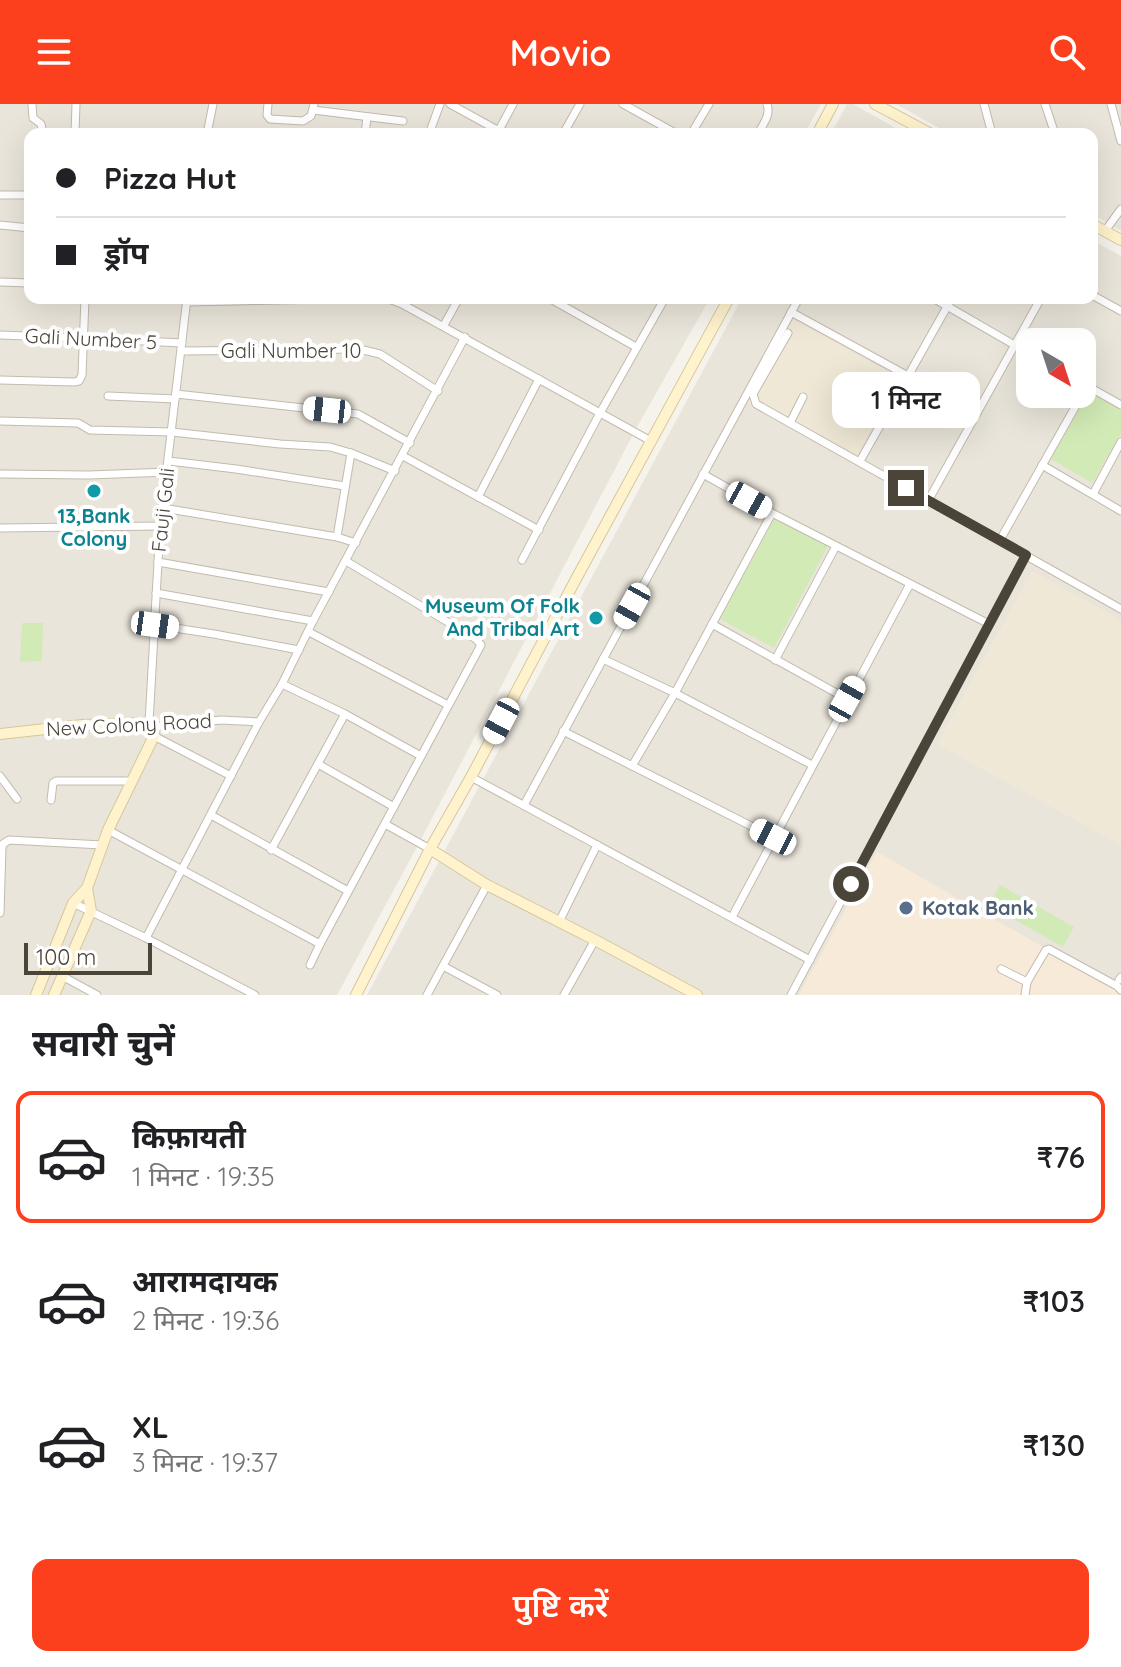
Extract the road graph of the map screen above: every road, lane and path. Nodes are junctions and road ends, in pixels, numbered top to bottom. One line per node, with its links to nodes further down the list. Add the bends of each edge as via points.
1 (32, 104): 21 (street, via 33,118)
2 (76, 104): 22 (street)
3 (213, 104): 23 (street)
4 (268, 104): 17 (street, via 267,115 275,120 303,121)
5 (440, 104): 25 (street)
6 (450, 104): 26 (street)
7 (513, 104): 27 (street)
8 (580, 104): 28 (street)
9 (623, 104): 18 (street)
10 (709, 104): 30 (street)
11 (767, 104): 31 (street)
12 (833, 104): 32 (street)
13 (875, 104): 33 (street, via 898,111)
14 (984, 104): 34 (street)
15 (1045, 104): 35 (street)
16 (1111, 104): 36 (street)
17 (314, 107): 19 (street)
18 (640, 108): 29 (street)
19 (367, 117): 20 (street); 24 (street)
20 (403, 121)
21 (42, 128)
22 (75, 128)
23 (208, 128)
24 (366, 128)
25 (431, 128)
26 (491, 128)
27 (500, 128)
28 (566, 128)
29 (668, 128)
30 (695, 128)
31 (761, 128)
32 (820, 128)
33 (922, 128)
34 (990, 128)
35 (1053, 128)
36 (1121, 141)
37 (0, 195): 38 (street)
38 (24, 195)
39 (1121, 209): 43 (street)
40 (0, 225): 41 (street)
41 (24, 227)
42 (1098, 227): 43 (street)
43 (1105, 231): 44 (street)
44 (1121, 240)
45 (0, 282): 46 (street)
46 (24, 283)
47 (1098, 298): 59 (street)
48 (85, 304): 65 (street)
49 (187, 304): 67 (street, Fauji Gali)
50 (409, 304): 61 (street)
51 (456, 304): 61 (street)
52 (560, 304): 68 (street)
53 (661, 304): 68 (street)
54 (726, 304): 83 (street)
55 (796, 304): 60 (street)
56 (944, 304): 58 (street)
57 (1038, 304): 66 (street)
58 (947, 306): 66 (street); 69 (street)
59 (1121, 311)
60 (791, 312): 69 (street); 94 (street)
61 (444, 325): 64 (street)
62 (788, 333): 81 (street, via 753,394 756,404)
63 (0, 335): 65 (street, Gali Number 5)
64 (465, 337): 70 (street); 73 (street)
65 (82, 338): 67 (street, Gali Number 5); 71 (street, via 79,381)
66 (1015, 345): 98 (street)
67 (182, 347): 73 (street, Gali Number 10, via 359,349 380,354); 75 (street, Fauji Gali)
68 (636, 347): 79 (street)
69 (908, 376): 89 (street)
70 (539, 379): 79 (street); 97 (street)
71 (0, 380)
72 (1096, 390): 77 (street)
73 (438, 391): 85 (street)
74 (108, 396): 75 (street)
75 (175, 396): 82 (street, Fauji Gali); 85 (street, via 358,414)
76 (803, 397): 81 (street)
77 (1121, 405)
78 (1072, 408): 90 (street)
79 (600, 413): 83 (street); 104 (street)
80 (0, 421): 82 (street)
81 (790, 423): 89 (street)
82 (172, 432): 86 (street); 88 (street, Fauji Gali)
83 (651, 441): 140 (street)
84 (1121, 442): 96 (street)
85 (410, 443): 87 (street)
86 (351, 453): 91 (street); 95 (street)
87 (403, 456): 91 (street); 97 (street)
88 (169, 461): 92 (street, Fauji Gali); 95 (street)
89 (860, 461): 98 (street)
90 (1042, 465): 96 (street); 106 (street)
91 (395, 471): 107 (street)
92 (168, 472): 93 (street); 99 (street, Fauji Gali)
93 (0, 474)
94 (703, 474): 101 (street); 123 (street)
95 (345, 486): 105 (street)
96 (1093, 494): 100 (street)
97 (478, 497): 104 (street)
98 (928, 501): 106 (street)
99 (163, 508): 102 (street, Fauji Gali); 105 (street)
100 (1121, 511)
101 (772, 513): 108 (street); 118 (street)
102 (160, 526): 103 (street); 112 (street, Fauji Gali)
103 (0, 528)
104 (539, 530): 110 (street)
105 (337, 537): 107 (street)
106 (1000, 540): 109 (street)
107 (356, 543): 111 (street)
108 (836, 546): 113 (street); 124 (street)
109 (1026, 555): 116 (street); 119 (street)
110 (522, 560)
111 (346, 561): 114 (street); 128 (street, via 480,642)
112 (158, 562): 114 (street); 115 (street, Fauji Gali)
113 (910, 584): 119 (street); 127 (street)
114 (329, 592): 117 (street)
115 (156, 593): 117 (street); 120 (street, Fauji Gali)
116 (1121, 609)
117 (313, 621): 121 (street)
118 (712, 624): 124 (street); 126 (street)
119 (989, 624): 167 (street)
120 (155, 625): 122 (street); 131 (street, Fauji Gali)
121 (309, 632): 122 (street); 128 (street)
122 (299, 650): 125 (street)
123 (603, 659): 126 (street); 132 (street)
124 (775, 660): 127 (street)
125 (282, 684): 129 (street); 130 (street)
126 (675, 693): 136 (street); 137 (street)
127 (847, 699): 136 (street)
128 (448, 705): 134 (street)
129 (345, 714): 134 (street); 135 (street)
130 (259, 722): 131 (street, New Colony Road, via 221,720); 139 (street)
131 (152, 729): 133 (street, New Colony Road, via 82,725); 139 (street); 141 (street)
132 (563, 731): 137 (street); 144 (street)
133 (0, 734)
134 (421, 756): 145 (street)
135 (318, 764): 145 (street); 153 (street)
136 (812, 765): 149 (street)
137 (632, 766): 149 (street)
138 (0, 776): 142 (street)
139 (231, 776): 146 (street)
140 (471, 777): 144 (street); 152 (street)
141 (131, 781): 143 (street, via 55,782); 148 (street)
142 (17, 799)
143 (51, 800)
144 (524, 805): 151 (street)
145 (394, 807): 147 (street)
146 (211, 815): 153 (street); 155 (street)
147 (385, 824): 152 (street); 158 (street)
148 (108, 830): 150 (street); 155 (street)
149 (773, 837): 162 (street)
150 (102, 845): 154 (street, via 9,840 3,844); 157 (street)
151 (597, 845): 162 (street); 163 (street)
152 (430, 849): 156 (street); 179 (street)
153 (271, 850): 158 (street)
154 (0, 862): 160 (street)
155 (181, 869): 164 (street); 166 (street)
156 (487, 885): 163 (street); 169 (street)
157 (87, 888): 159 (street); 161 (street)
158 (348, 891): 166 (street)
159 (73, 903): 161 (street); 175 (street)
160 (0, 909)
161 (91, 911): 164 (street); 171 (street)
162 (732, 917): 167 (street)
163 (559, 922): 165 (street)
164 (146, 938): 178 (street)
165 (595, 940): 173 (street); 182 (street)
166 (320, 944): 168 (street)
167 (810, 960): 184 (street)
168 (310, 965)
169 (443, 966): 180 (street); 181 (street)
170 (1001, 969): 172 (street)
171 (62, 976): 176 (street); 177 (street)
172 (1027, 982): 174 (street, via 1049,949); 185 (street)
173 (675, 990): 183 (street)
174 (1121, 990)
175 (36, 995)
176 (54, 995)
177 (97, 995)
178 (255, 995)
179 (356, 995)
180 (427, 995)
181 (497, 995)
182 (564, 995)
183 (697, 995)
184 (791, 995)
185 (1025, 995)

